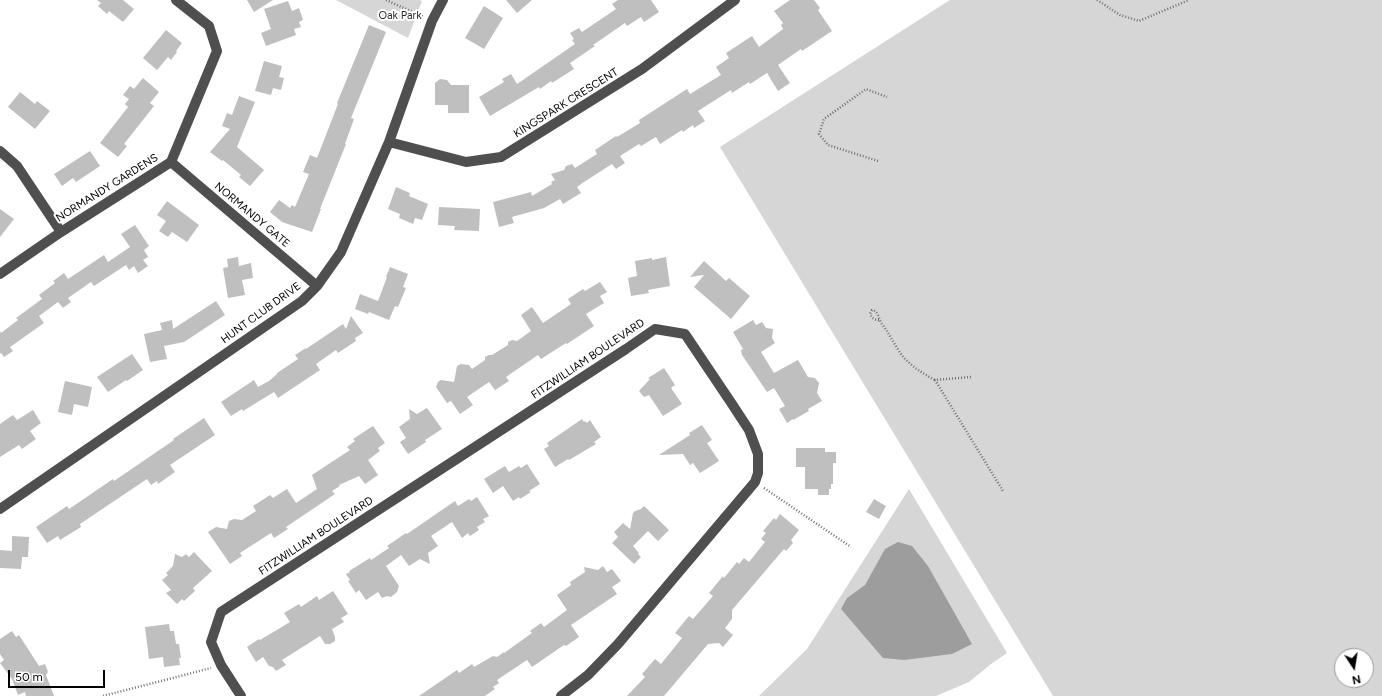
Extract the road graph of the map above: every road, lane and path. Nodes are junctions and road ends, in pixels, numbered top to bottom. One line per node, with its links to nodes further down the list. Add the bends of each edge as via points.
1 (176, 0): 12 (street, NORMANDY GARDENS, via 209,26 217,52)
2 (386, 0): 7 (path)
3 (443, 0): 7 (street, HUNT CLUB DRIVE)
4 (735, 0): 9 (street, KINGSPARK CRESCENT, via 642,69 501,157 466,162)
5 (1097, 0): 6 (path, via 1120,15 1139,21)
6 (1189, 0)
7 (432, 21): 9 (street, HUNT CLUB DRIVE)
8 (888, 97): 11 (path, via 866,89 824,119 819,134 828,145)
9 (389, 142): 15 (street, HUNT CLUB DRIVE, via 341,252)
10 (0, 151): 13 (street, via 18,166)
11 (878, 161)
12 (171, 162): 13 (street, NORMANDY GARDENS); 15 (street, NORMANDY GATE)
13 (60, 232): 14 (street, NORMANDY GARDENS)
14 (0, 274)
15 (317, 286): 21 (street, HUNT CLUB DRIVE, via 302,301)
16 (879, 320): 18 (path, via 907,360)
17 (971, 377): 18 (path)
18 (935, 380): 20 (path)
19 (755, 482): 22 (path); 23 (street, FITZWILLIAM BOULEVARD, via 758,473 758,454 749,430 684,334 655,329 221,612 211,642); 26 (street, via 618,644 588,675)
20 (1003, 491)
21 (0, 509)
22 (851, 547)
23 (221, 665): 24 (path); 25 (street, FITZWILLIAM BOULEVARD)
24 (103, 696)
25 (241, 696)
26 (561, 696)

